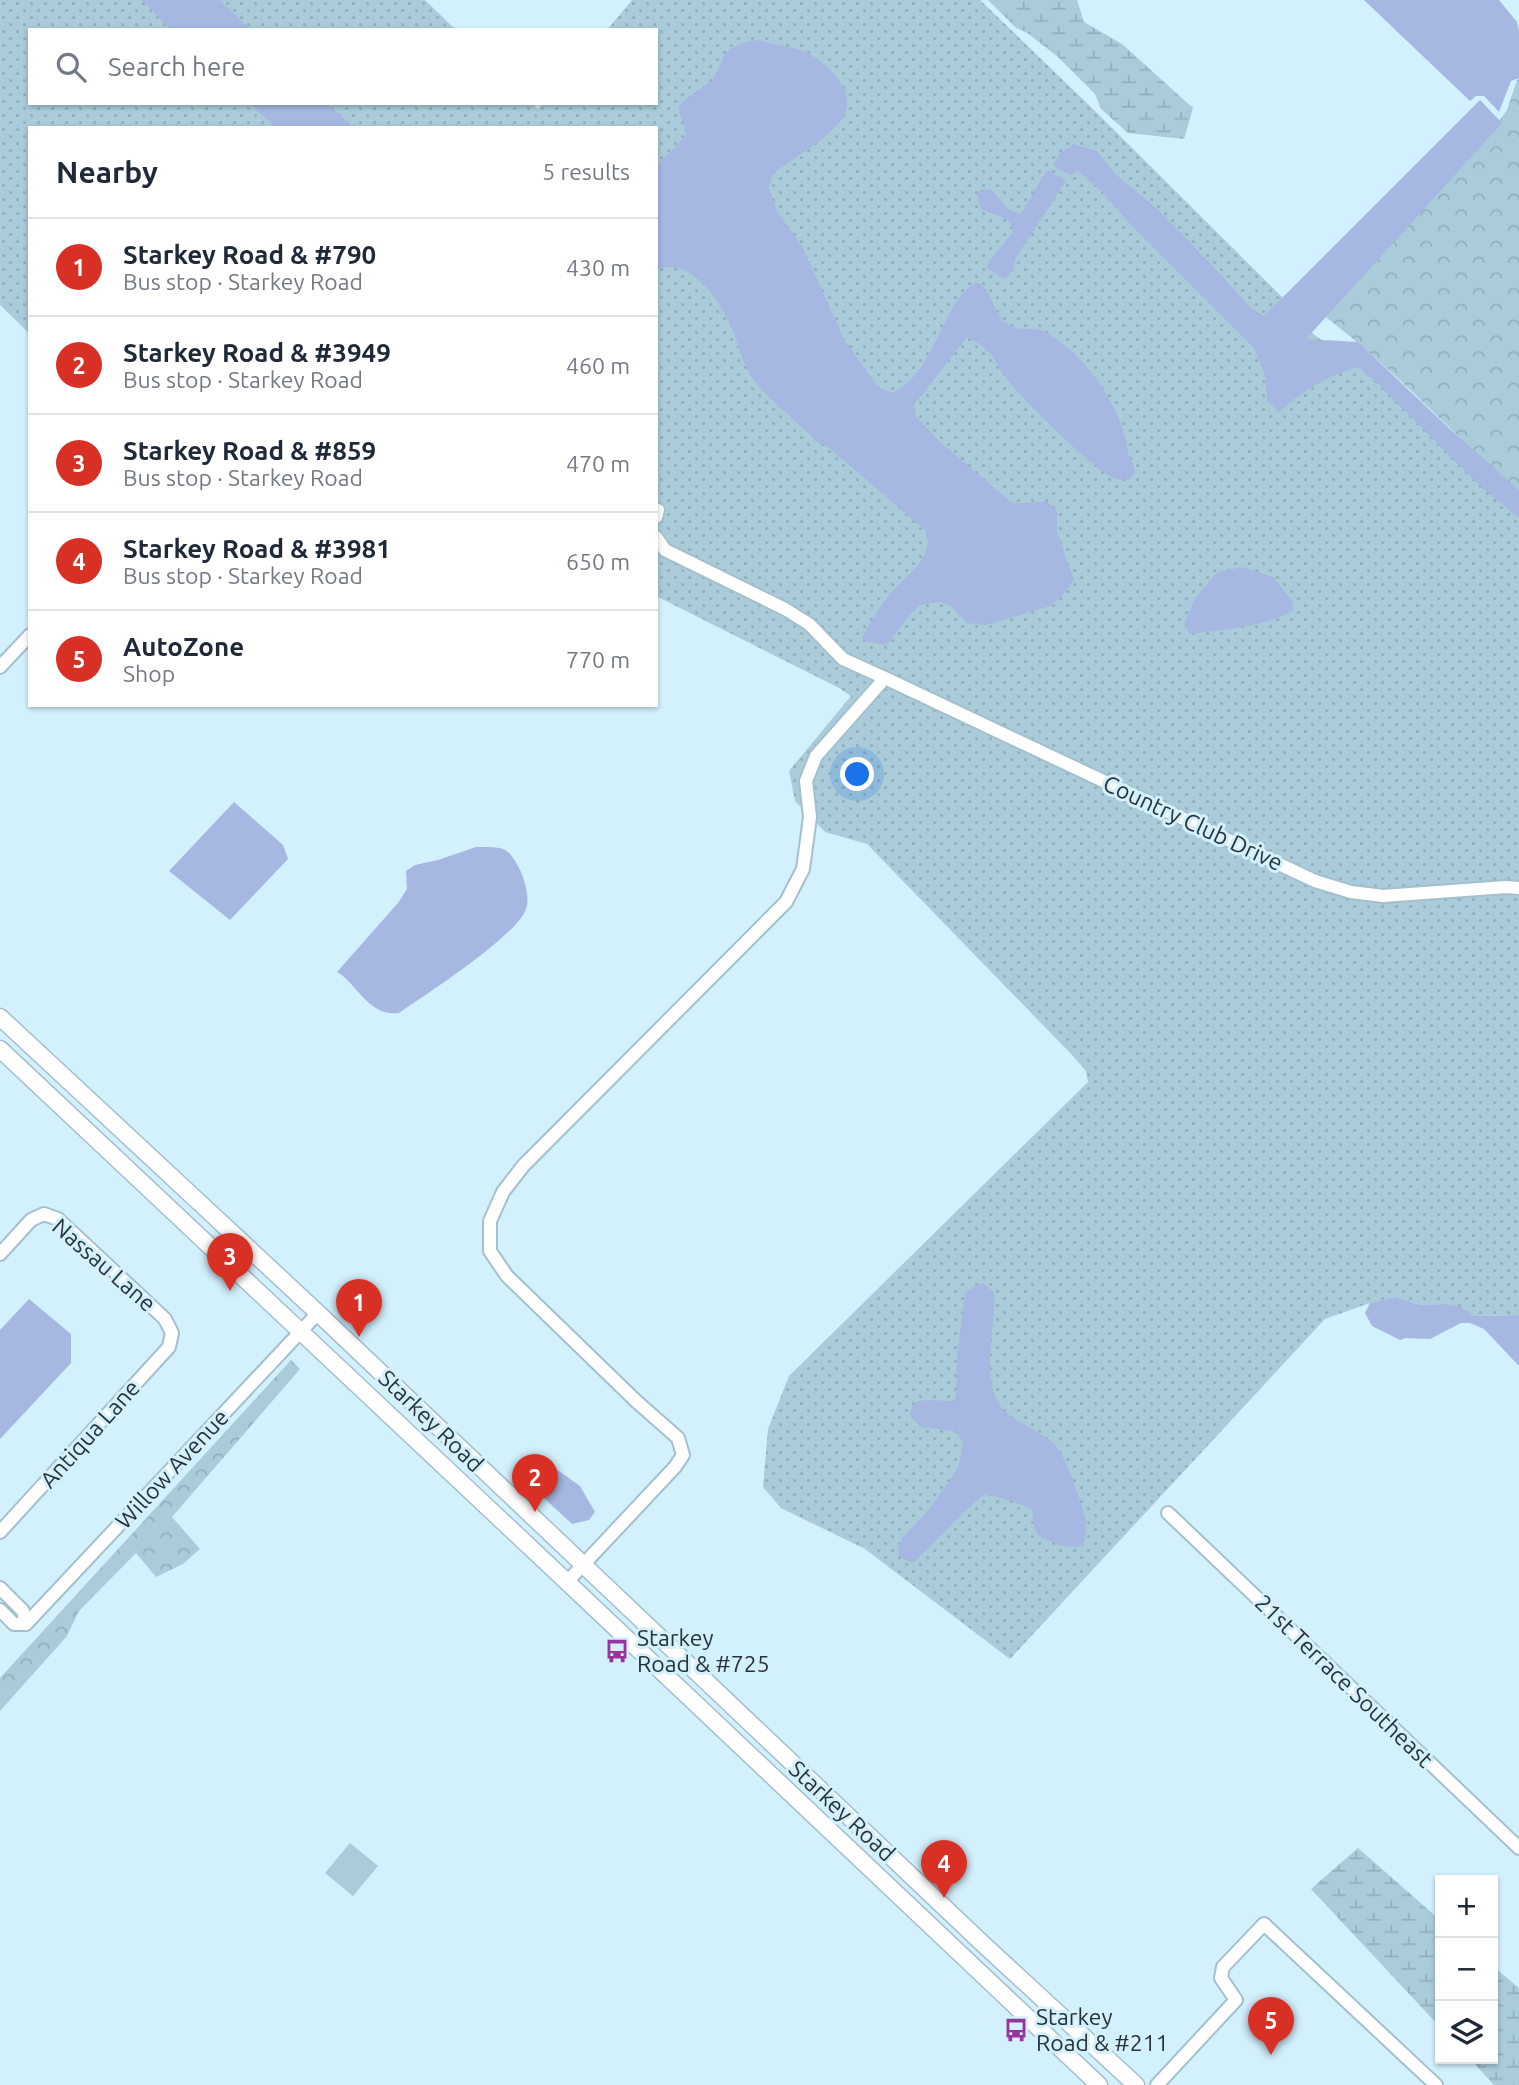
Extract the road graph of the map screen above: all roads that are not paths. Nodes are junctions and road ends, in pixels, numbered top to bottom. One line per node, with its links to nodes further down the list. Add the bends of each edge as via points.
1 (658, 540): 4 (street, Country Club Drive, via 665,551 785,609 809,625 843,659)
2 (28, 637): 3 (street)
3 (0, 667)
4 (885, 678): 5 (street, Country Club Drive, via 1315,881 1383,896); 14 (street, via 816,756 806,781 810,817 803,869 786,902 523,1166 503,1192 490,1221 491,1251 507,1276 678,1438 683,1455)
5 (1519, 888)
6 (0, 1017): 9 (main road, Starkey Road)
7 (0, 1049): 10 (main road, Starkey Road)
8 (0, 1254): 11 (street, Nassau Lane, via 31,1220 44,1214 58,1219 165,1319)
9 (318, 1313): 10 (street, Willow Avenue); 14 (main road, Starkey Road)
10 (302, 1331): 15 (main road, Starkey Road); 18 (street, Willow Avenue)
11 (172, 1332): 13 (street, Antiqua Lane, via 169,1347)
12 (1168, 1513): 19 (street, 21st Terrace Southeast)
13 (0, 1532)
14 (582, 1565): 15 (street); 21 (main road, Starkey Road)
15 (568, 1582): 20 (main road, Starkey Road)
16 (0, 1588): 18 (street, via 23,1611)
17 (0, 1610): 18 (street, via 14,1623)
18 (26, 1624)
19 (1519, 1848)
20 (1099, 2085)
21 (1136, 2085)
22 (1157, 2085): 23 (street, via 1236,2000 1221,1978 1223,1967 1264,1924)
23 (1436, 2085)

